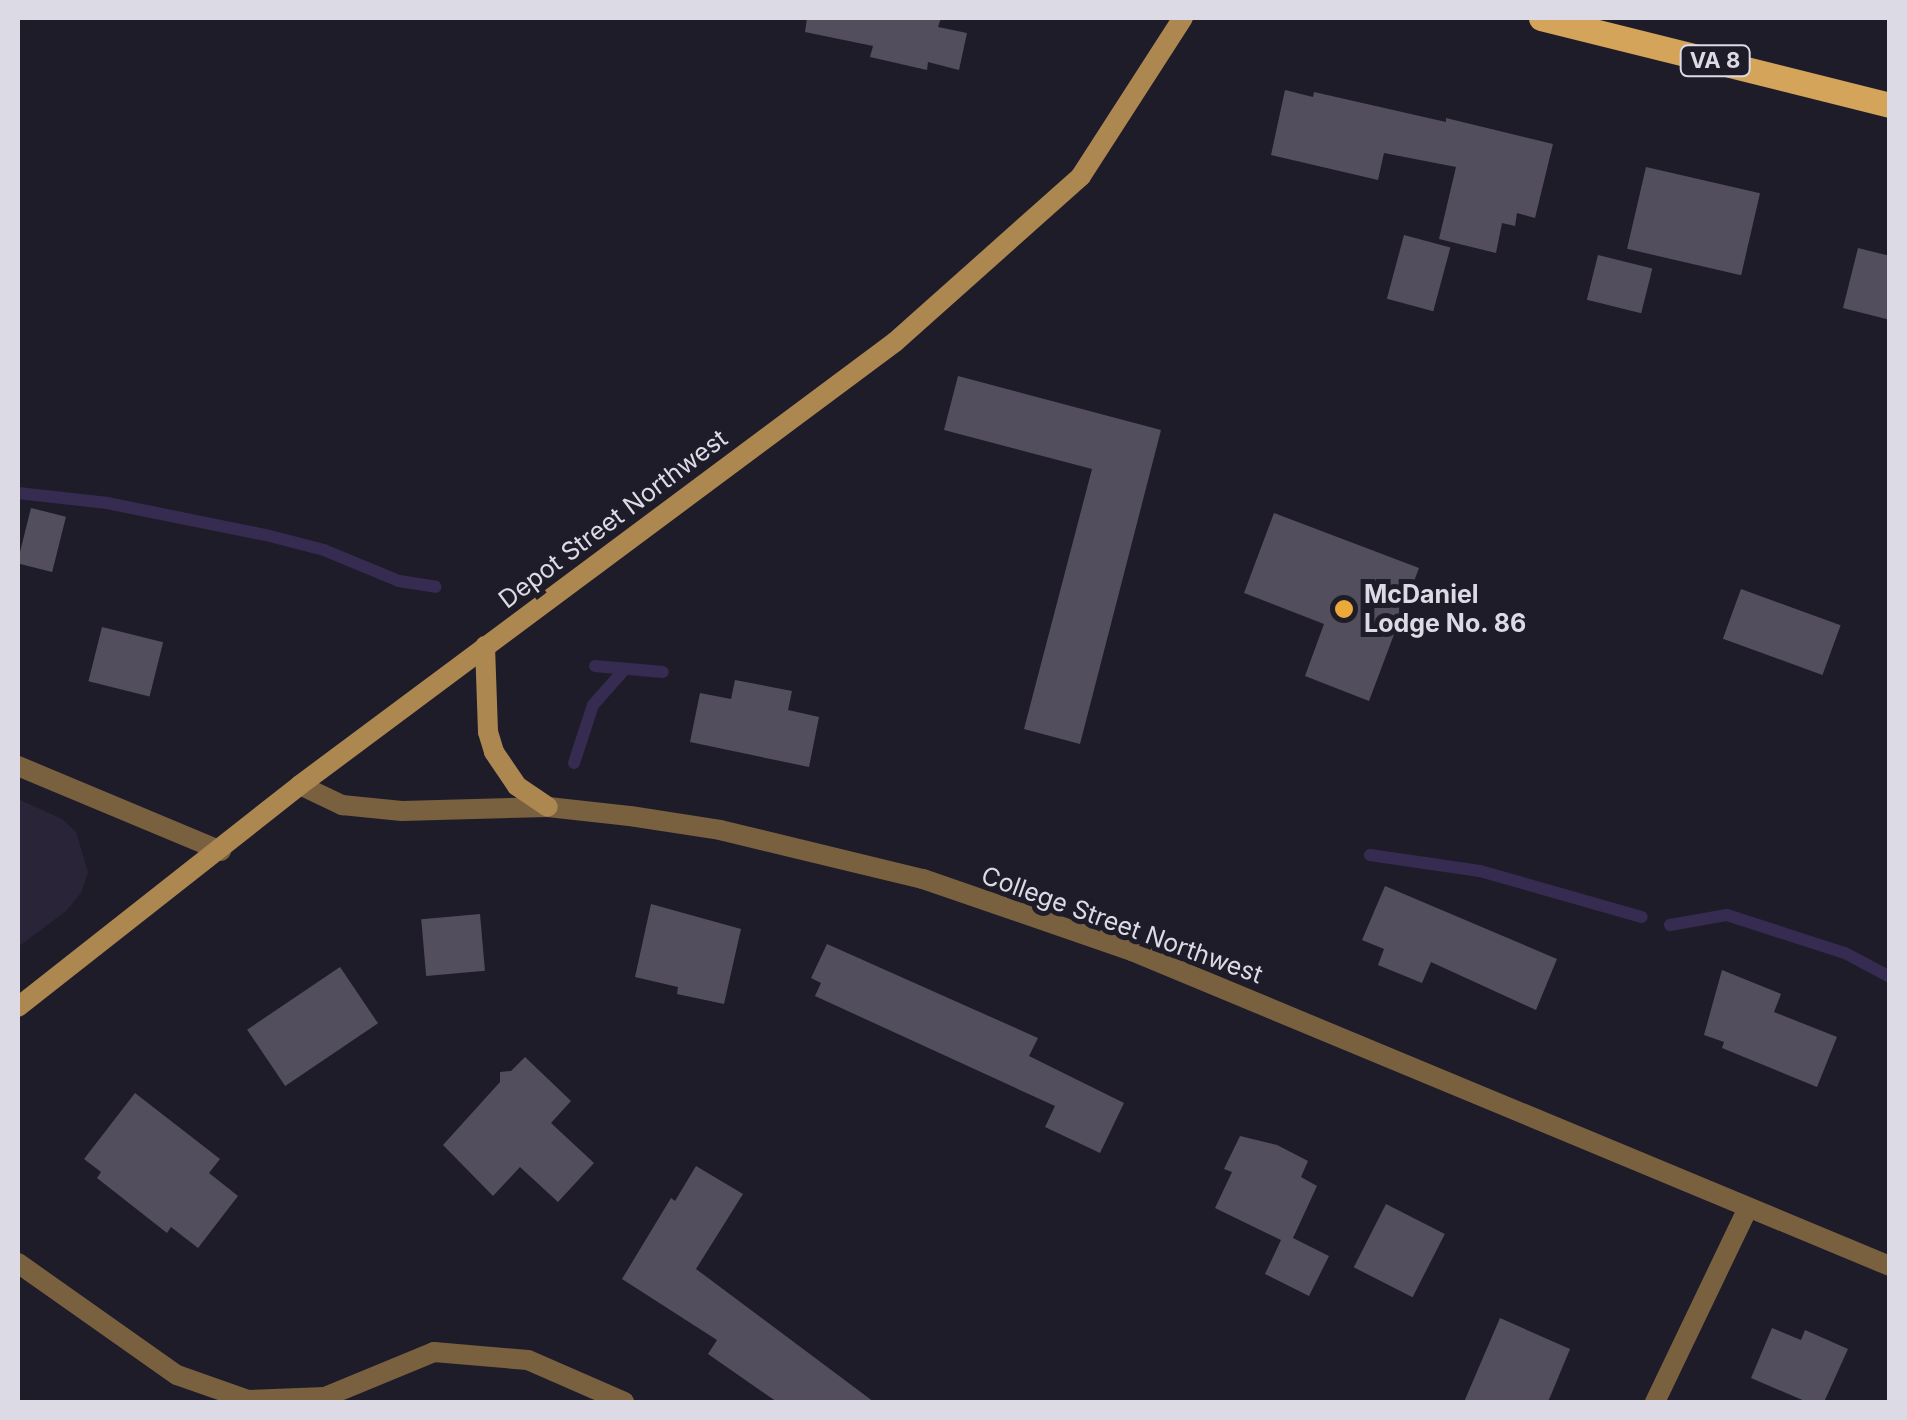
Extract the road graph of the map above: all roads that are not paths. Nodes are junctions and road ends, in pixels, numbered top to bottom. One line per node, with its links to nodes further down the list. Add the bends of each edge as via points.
1 (1183, 18): 4 (main road, Depot Street Northwest, via 1074,182 895,342)
2 (1542, 18): 3 (main road, VA 8)
3 (1890, 105)
4 (486, 646): 6 (main road, Depot Street Northwest); 7 (main road, via 494,752 518,786)
5 (18, 766): 8 (street)
6 (300, 786): 7 (street, College Street Northwest, via 342,804 402,811); 8 (main road, Depot Street Northwest)
7 (548, 806): 10 (street, College Street Northwest, via 720,830 923,878 1237,993)
8 (220, 851): 9 (main road, Depot Street Northwest)
9 (18, 1007)
10 (1747, 1210): 12 (street, College Street Northwest); 14 (street)
11 (18, 1263): 13 (street, via 178,1375 248,1400 325,1397 434,1352 528,1360)
12 (1890, 1266)
13 (624, 1402)
14 (1655, 1402)

